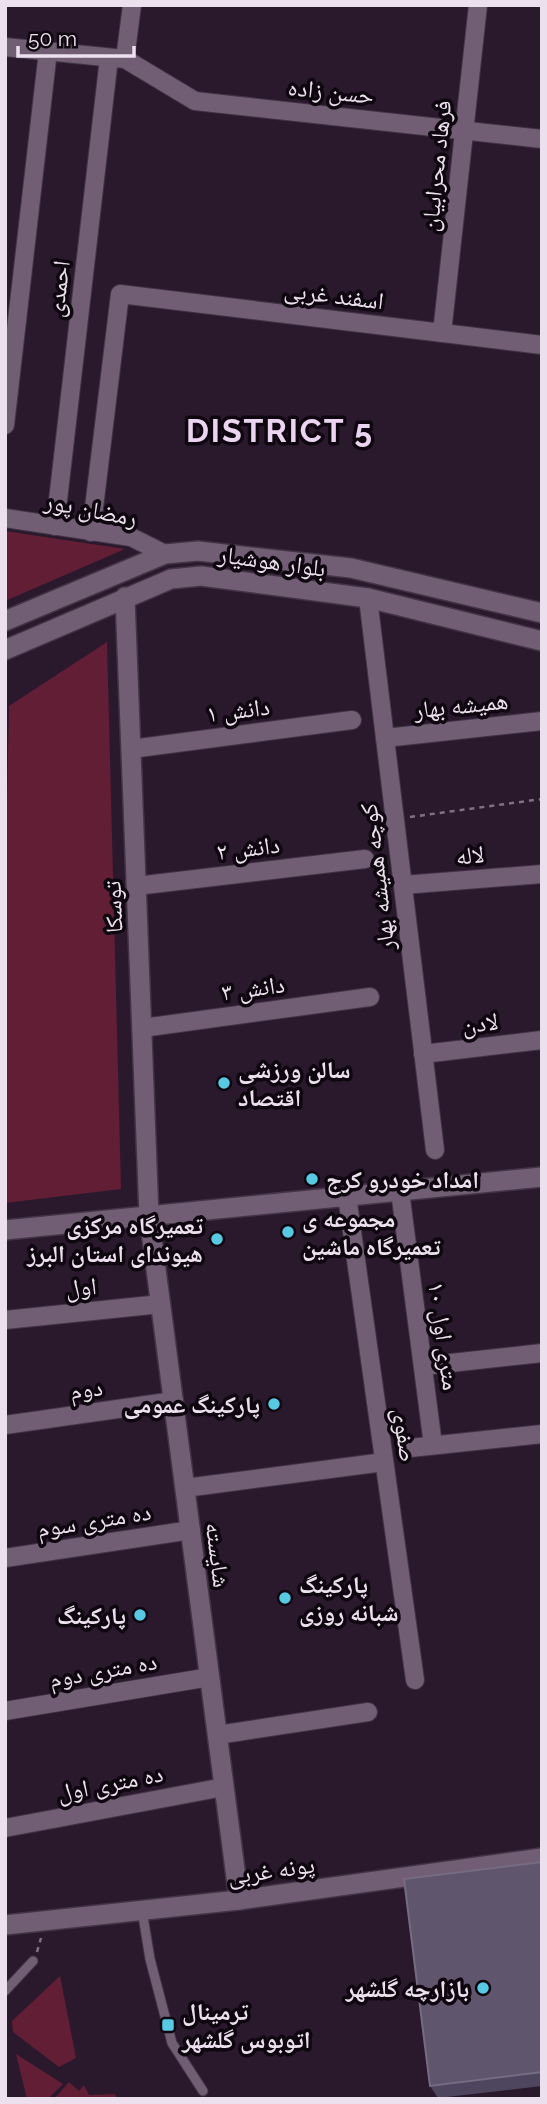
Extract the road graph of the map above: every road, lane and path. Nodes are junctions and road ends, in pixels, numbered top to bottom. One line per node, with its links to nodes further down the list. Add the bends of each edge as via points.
1 (132, 5): 5 (street, احمدی)
2 (478, 5): 6 (street, فرهاد محرابیان)
3 (5, 47): 4 (street)
4 (48, 51): 5 (street); 10 (street)
5 (117, 58): 6 (street, حسن زاده, via 195,101); 12 (street, احمدی)
6 (464, 131): 7 (street, حسن زاده); 8 (street, فرهاد محرابیان)
7 (542, 139)
8 (442, 333): 9 (street, اسفند غربی); 13 (street, اسفند غربی, via 120,295)
9 (542, 345)
10 (5, 425)
11 (5, 518): 12 (street, رمضان پور)
12 (55, 526): 13 (street, رمضان پور)
13 (91, 532): 14 (street, رمضان پور, via 131,537)
14 (165, 554): 17 (street, بلوار هوشیار, via 198,551 351,568); 18 (street, بلوار هوشیار)
15 (125, 597): 16 (street, بلوار هوشیار, via 172,579 201,576); 20 (street, بلوار هوشیار); 24 (street, توسکا)
16 (368, 598): 19 (street, بلوار هوشیار); 23 (street, کوچه همیشه بهار)
17 (542, 613)
18 (5, 621)
19 (542, 641)
20 (5, 650)
21 (352, 720): 24 (street, دانش ۱)
22 (542, 721): 23 (street, همیشه بهار)
23 (385, 738): 26 (street, کوچه همیشه بهار)
24 (131, 749): 29 (street, توسکا)
25 (542, 799): 26 (path)
26 (395, 819): 30 (street, کوچه همیشه بهار)
27 (365, 859): 29 (street, دانش ۲)
28 (542, 874): 30 (street, لاله)
29 (136, 886): 32 (street, توسکا)
30 (403, 886): 34 (street, کوچه همیشه بهار)
31 (370, 997): 32 (street, دانش ۳)
32 (142, 1028): 39 (street, توسکا)
33 (542, 1040): 34 (street, لادن)
34 (423, 1054): 35 (street, کوچه همیشه بهار)
35 (435, 1150)
36 (542, 1177): 37 (street)
37 (400, 1191): 38 (street); 44 (street, ۱۰ متری اول)
38 (347, 1196): 39 (street); 50 (street, صفوی)
39 (149, 1216): 40 (street); 41 (street, شایسته)
40 (5, 1230)
41 (161, 1304): 42 (street, اول); 45 (street, شایسته)
42 (5, 1320)
43 (542, 1353): 44 (street)
44 (423, 1367): 48 (street, ۱۰ متری اول)
45 (174, 1401): 46 (street, دوم); 51 (street, شایسته)
46 (5, 1424)
47 (542, 1434): 48 (street)
48 (433, 1446): 49 (street)
49 (410, 1448)
50 (384, 1462): 51 (street); 55 (street, صفوی)
51 (185, 1488): 52 (street, شایسته)
52 (191, 1530): 53 (street, ده متری سوم); 54 (street, شایسته)
53 (5, 1558)
54 (210, 1676): 56 (street, ده متری دوم); 58 (street, شایسته)
55 (415, 1680)
56 (5, 1711)
57 (368, 1712): 58 (street)
58 (217, 1735): 59 (street, شایسته)
59 (224, 1787): 60 (street, ده متری اول); 62 (street, شایسته)
60 (5, 1828)
61 (542, 1858): 62 (street, پونه غربی)
62 (239, 1900): 63 (street, پونه غربی)
63 (142, 1910): 64 (street, پونه غربی); 68 (lane, via 172,2043)
64 (41, 1920): 65 (street, پونه غربی); 66 (path, via 41,1941)
65 (5, 1925)
66 (33, 1961): 67 (lane)
67 (5, 1991)
68 (204, 2091)

